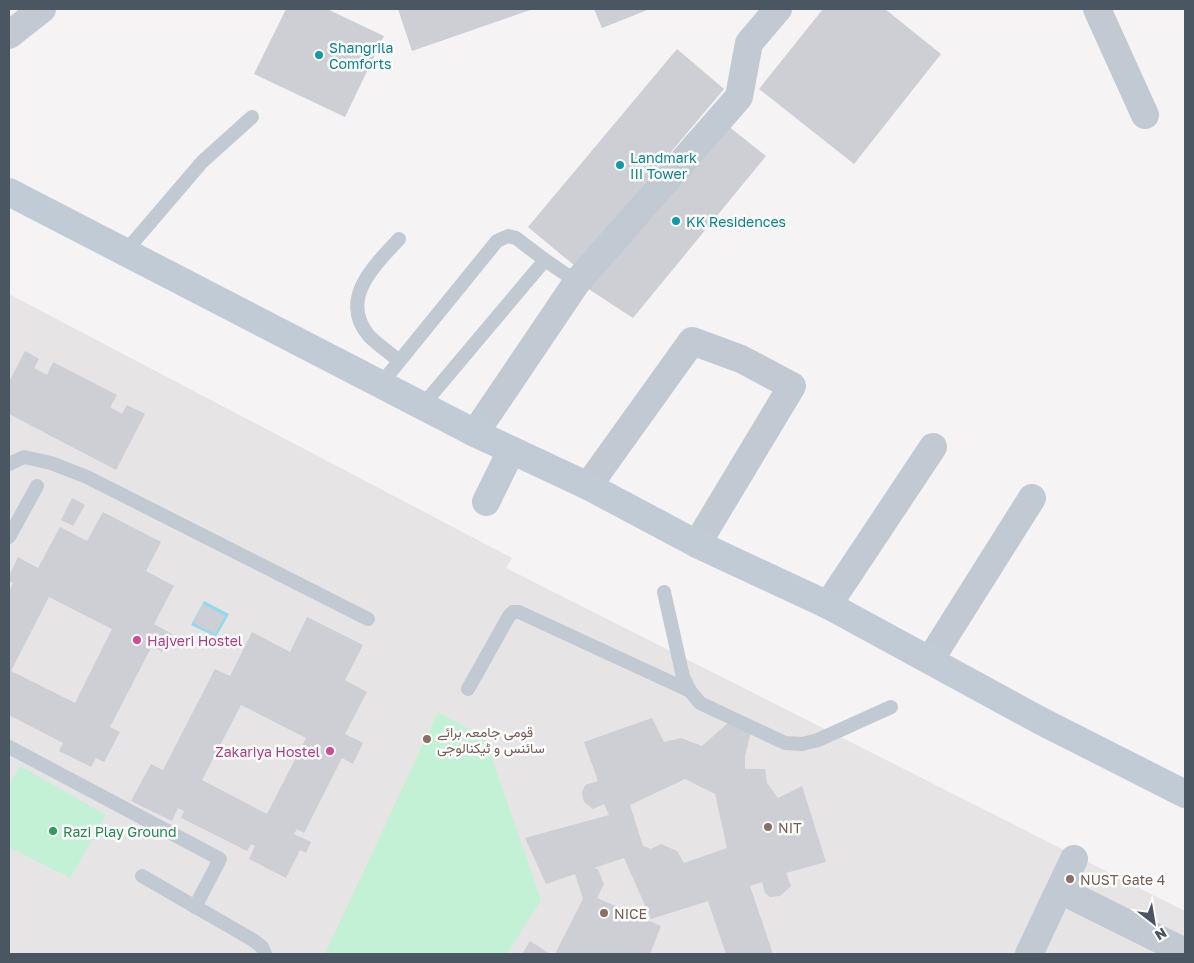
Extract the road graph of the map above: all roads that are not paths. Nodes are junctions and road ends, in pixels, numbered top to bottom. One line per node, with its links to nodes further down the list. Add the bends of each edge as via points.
1 (42, 9): 4 (street)
2 (778, 9): 11 (street, via 749,43 739,97)
3 (1097, 9): 5 (street)
4 (9, 36)
5 (1145, 115)
6 (252, 117): 9 (lane, via 202,162)
7 (9, 192): 9 (main road)
8 (398, 239): 12 (lane, via 362,284 357,301 359,314 370,336)
9 (125, 252): 13 (main road)
10 (545, 260): 11 (lane); 12 (lane, via 516,238 508,236 497,241); 14 (lane)
11 (577, 282): 15 (street)
12 (399, 361): 13 (lane)
13 (380, 384): 14 (main road)
14 (422, 406): 15 (main road)
15 (475, 434): 17 (main road)
16 (934, 447): 26 (street)
17 (511, 451): 20 (main road); 22 (main road)
18 (9, 464): 27 (lane, via 24,457 87,477)
19 (37, 486): 23 (lane)
20 (588, 486): 24 (main road); 24 (street, via 692,341 741,359 792,386)
21 (1032, 498): 28 (street)
22 (486, 502)
23 (10, 531)
24 (698, 544): 26 (main road)
25 (664, 592): 30 (lane, via 683,677)
26 (828, 605): 28 (main road)
27 (368, 619)
28 (930, 660): 33 (main road)
29 (468, 689): 30 (lane, via 509,616 519,612)
30 (690, 691): 31 (lane, via 700,704 784,742 802,744)
31 (891, 707)
32 (9, 747): 37 (lane, via 220,859)
33 (1185, 794)
34 (1074, 859): 36 (street)
35 (142, 876): 37 (lane)
36 (1060, 890): 38 (street); 40 (street)
37 (195, 907): 39 (lane, via 254,940)
38 (1185, 952)
39 (265, 954)
40 (1029, 954)

